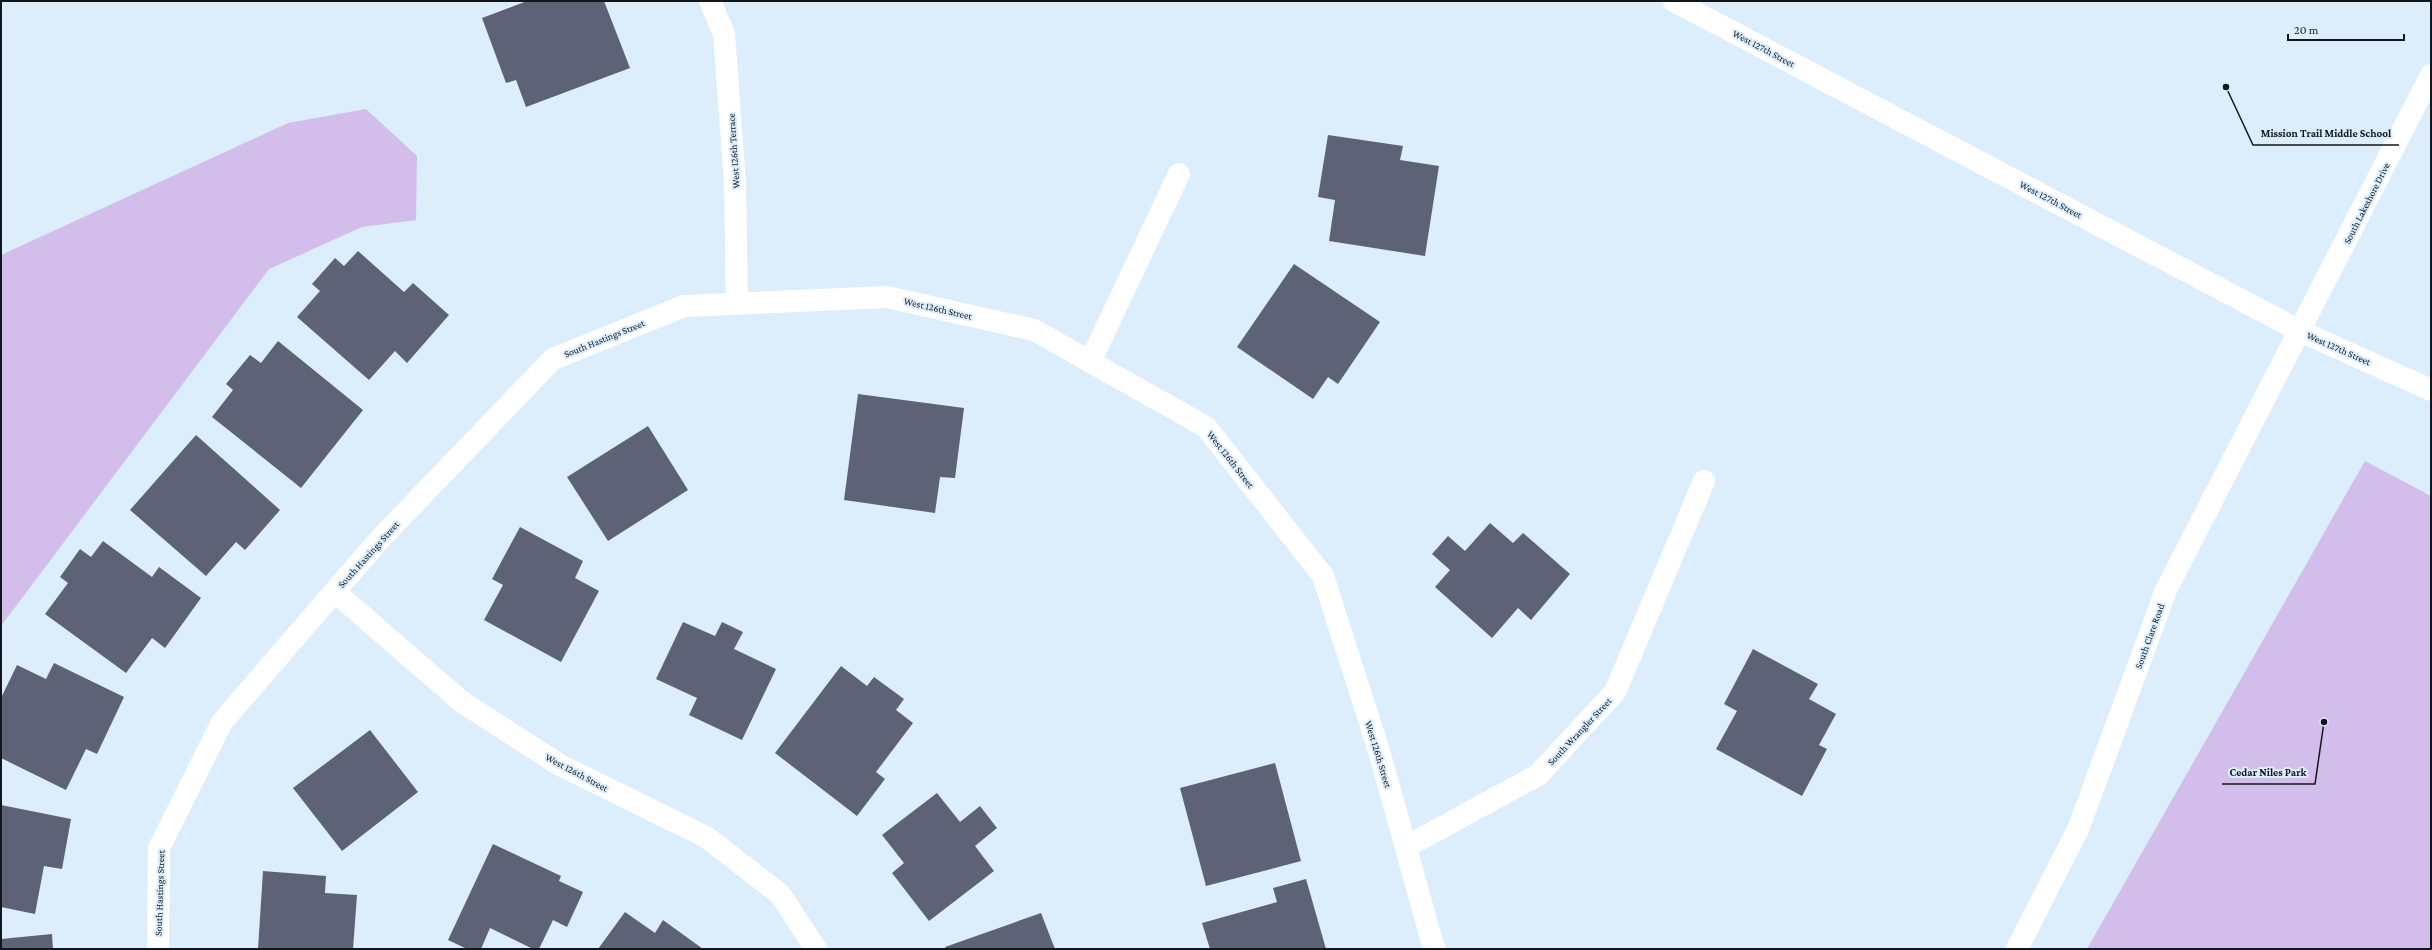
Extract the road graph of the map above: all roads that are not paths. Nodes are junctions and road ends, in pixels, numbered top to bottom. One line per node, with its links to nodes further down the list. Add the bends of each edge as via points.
1 (710, 1): 5 (street, West 126th Terrace, via 724,34 735,183)
2 (1674, 1): 6 (street, West 127th Street)
3 (2431, 74): 6 (street, South Lakeshore Drive)
4 (1179, 174): 7 (street)
5 (737, 304): 7 (street, West 126th Street, via 887,297 1034,330); 10 (street, South Hastings Street, via 684,306 554,359 380,539)
6 (2300, 331): 8 (street, West 127th Street); 15 (street, South Clare Road, via 2166,590 2079,827)
7 (1090, 362): 11 (street, West 126th Street, via 1206,427 1323,576 1379,751)
8 (2431, 390)
9 (1704, 481): 11 (street, South Wrangler Street, via 1615,692 1538,775)
10 (335, 592): 12 (street, South Hastings Street, via 222,722 159,848); 13 (street, West 126th Street, via 462,702 560,765 706,837 780,894)
11 (1406, 847): 14 (street, West 126th Street)
12 (158, 949)
13 (816, 949)
14 (1434, 949)
15 (2017, 949)

